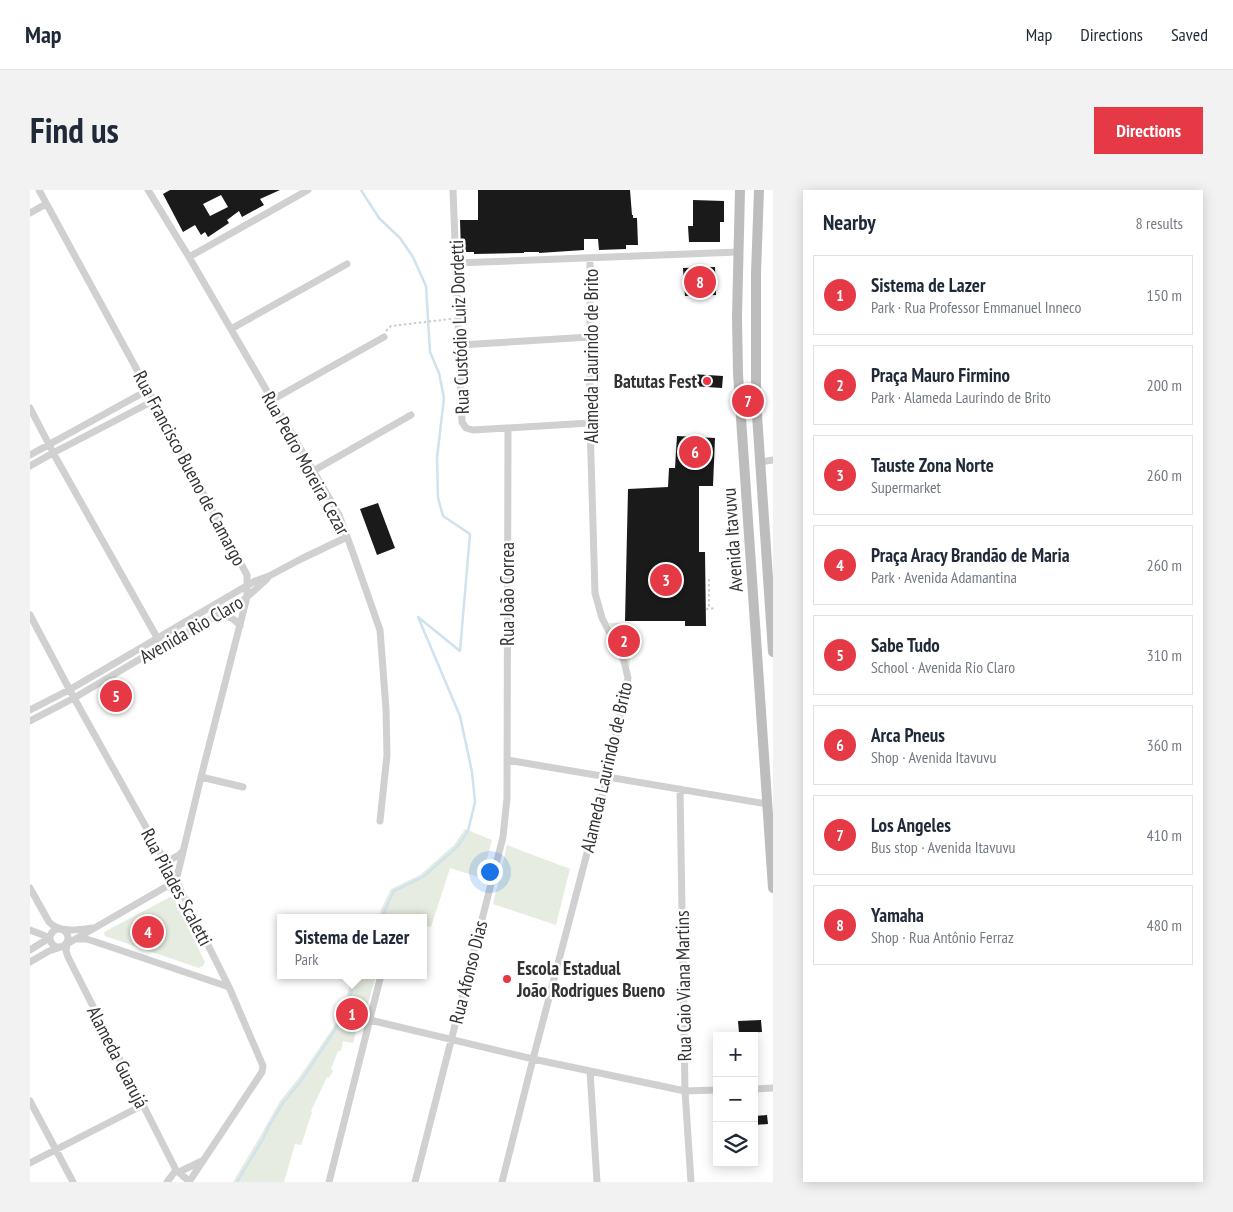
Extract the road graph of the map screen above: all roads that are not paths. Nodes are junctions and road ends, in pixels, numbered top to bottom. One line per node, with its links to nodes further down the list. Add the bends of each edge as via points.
1 (39, 190): 7 (street, Rua Francisco Bueno de Camargo)
2 (148, 190): 11 (street, Rua Pedro Moreira Cezar)
3 (308, 190): 11 (street)
4 (453, 190): 13 (street, Rua Custódio Luiz Dordetti)
5 (740, 190): 10 (main road, Avenida Itavuvu)
6 (759, 190): 9 (main road, Avenida Itavuvu)
7 (46, 204): 8 (street); 19 (street, Rua Francisco Bueno de Camargo)
8 (30, 213)
9 (757, 240): 10 (main road, via 748,250); 30 (main road, Avenida Itavuvu, via 756,400)
10 (738, 252): 12 (street); 33 (main road, Avenida Itavuvu, via 738,374)
11 (189, 257): 15 (street, Rua Pedro Moreira Cezar)
12 (590, 258): 13 (street); 17 (street, Alameda Laurindo de Brito)
13 (456, 263): 18 (street, Rua Custódio Luiz Dordetti)
14 (347, 264): 15 (street)
15 (231, 330): 21 (street, Rua Pedro Moreira Cezar)
16 (384, 337): 21 (street)
17 (590, 337): 18 (street); 24 (street, Alameda Laurindo de Brito)
18 (460, 345): 25 (street, Rua Custódio Luiz Dordetti, via 462,422 473,430)
19 (148, 390): 20 (street, Rua Francisco Bueno de Camargo); 26 (street)
20 (154, 400): 27 (street); 36 (street, Rua Francisco Bueno de Camargo, via 247,575)
21 (272, 400): 32 (street, Rua Pedro Moreira Cezar)
22 (30, 408): 26 (street)
23 (411, 415): 32 (street)
24 (590, 423): 25 (street, Rua Custódio Luiz Dordetti); 50 (street, Alameda Laurindo de Brito, via 595,593 602,618 624,661 628,678)
25 (508, 428): 48 (street, Rua João Correa)
26 (49, 444): 27 (street); 28 (street)
27 (53, 453): 31 (street); 41 (street)
28 (30, 455)
29 (773, 460): 30 (street)
30 (760, 462): 33 (main road); 43 (main road, Avenida Itavuvu)
31 (30, 466)
32 (313, 471): 34 (street, Rua Pedro Moreira Cezar, via 339,515)
33 (745, 478): 53 (main road, Avenida Itavuvu)
34 (347, 537): 35 (street, Avenida Rio Claro); 54 (street, Rua Pedro Moreira Cezar, via 380,630 387,755)
35 (269, 576): 36 (street, Avenida Rio Claro); 37 (street, Avenida Rio Claro)
36 (248, 585): 37 (street, Rua Francisco Bueno de Camargo); 41 (street, Avenida Rio Claro)
37 (247, 597): 39 (street, Avenida Rio Claro); 40 (street, Rua Francisco Bueno de Camargo)
38 (30, 615): 44 (street, Rua Pilades Scaletti)
39 (216, 616): 40 (street, via 229,617); 42 (street, Avenida Rio Claro)
40 (240, 626): 49 (street, Rua Francisco Bueno de Camargo)
41 (157, 637): 42 (street); 44 (street, Avenida Rio Claro)
42 (162, 646): 45 (street, Avenida Rio Claro)
43 (773, 652)
44 (69, 690): 45 (street, Rua Pilades Scaletti); 46 (street, Avenida Rio Claro)
45 (74, 698): 47 (street, Avenida Rio Claro); 56 (street, Rua Pilades Scaletti)
46 (30, 710)
47 (30, 721)
48 (507, 760): 50 (street); 73 (street, Rua Afonso Dias, via 503,837)
49 (201, 777): 51 (street); 55 (street, Rua Francisco Bueno de Camargo)
50 (607, 777): 52 (street); 74 (street, Alameda Laurindo de Brito)
51 (243, 787)
52 (680, 789): 53 (street); 78 (street, Rua Caio Viana Martins)
53 (767, 804): 59 (main road, Avenida Itavuvu)
54 (380, 821)
55 (184, 849): 56 (street, via 170,860); 57 (street, Rua Francisco Bueno de Camargo)
56 (163, 857): 57 (street, Rua Pilades Scaletti)
57 (176, 881): 60 (street); 68 (street, Rua Pilades Scaletti)
58 (30, 888): 62 (street, via 49,922)
59 (773, 888)
60 (99, 925): 62 (street); 64 (street)
61 (30, 930): 63 (street)
62 (61, 930): 63 (street, via 56,930); 65 (street, via 67,935)
63 (50, 937): 65 (street, via 56,947); 66 (street)
64 (75, 939): 65 (street); 70 (street, via 86,939)
65 (65, 945): 67 (street); 81 (street, Alameda Guarujá, via 68,957)
66 (30, 950)
67 (30, 962)
68 (219, 968): 70 (street, via 217,976); 71 (street, Rua Pilades Scaletti)
69 (380, 979): 72 (street)
70 (207, 980): 71 (street)
71 (229, 987): 83 (street, Rua Pilades Scaletti, via 263,1066)
72 (370, 1020): 73 (street); 89 (street)
73 (451, 1039): 74 (street); 90 (street, Rua Afonso Dias)
74 (533, 1059): 75 (street); 91 (street, Alameda Laurindo de Brito)
75 (590, 1071): 78 (street); 92 (street)
76 (773, 1088): 77 (street)
77 (758, 1089)
78 (685, 1090): 79 (street); 93 (street, Rua Caio Viana Martins)
79 (713, 1090)
80 (30, 1101): 82 (street)
81 (143, 1106): 82 (street); 85 (street, Alameda Guarujá)
82 (55, 1149): 84 (street); 86 (street)
83 (204, 1159): 85 (street, Rua Pilades Scaletti); 88 (street, Rua Pilades Scaletti)
84 (30, 1163)
85 (178, 1171): 87 (street); 88 (street)
86 (73, 1182)
87 (167, 1182)
88 (190, 1182)
89 (329, 1182)
90 (415, 1182)
91 (502, 1182)
92 (597, 1182)
93 (691, 1182)

